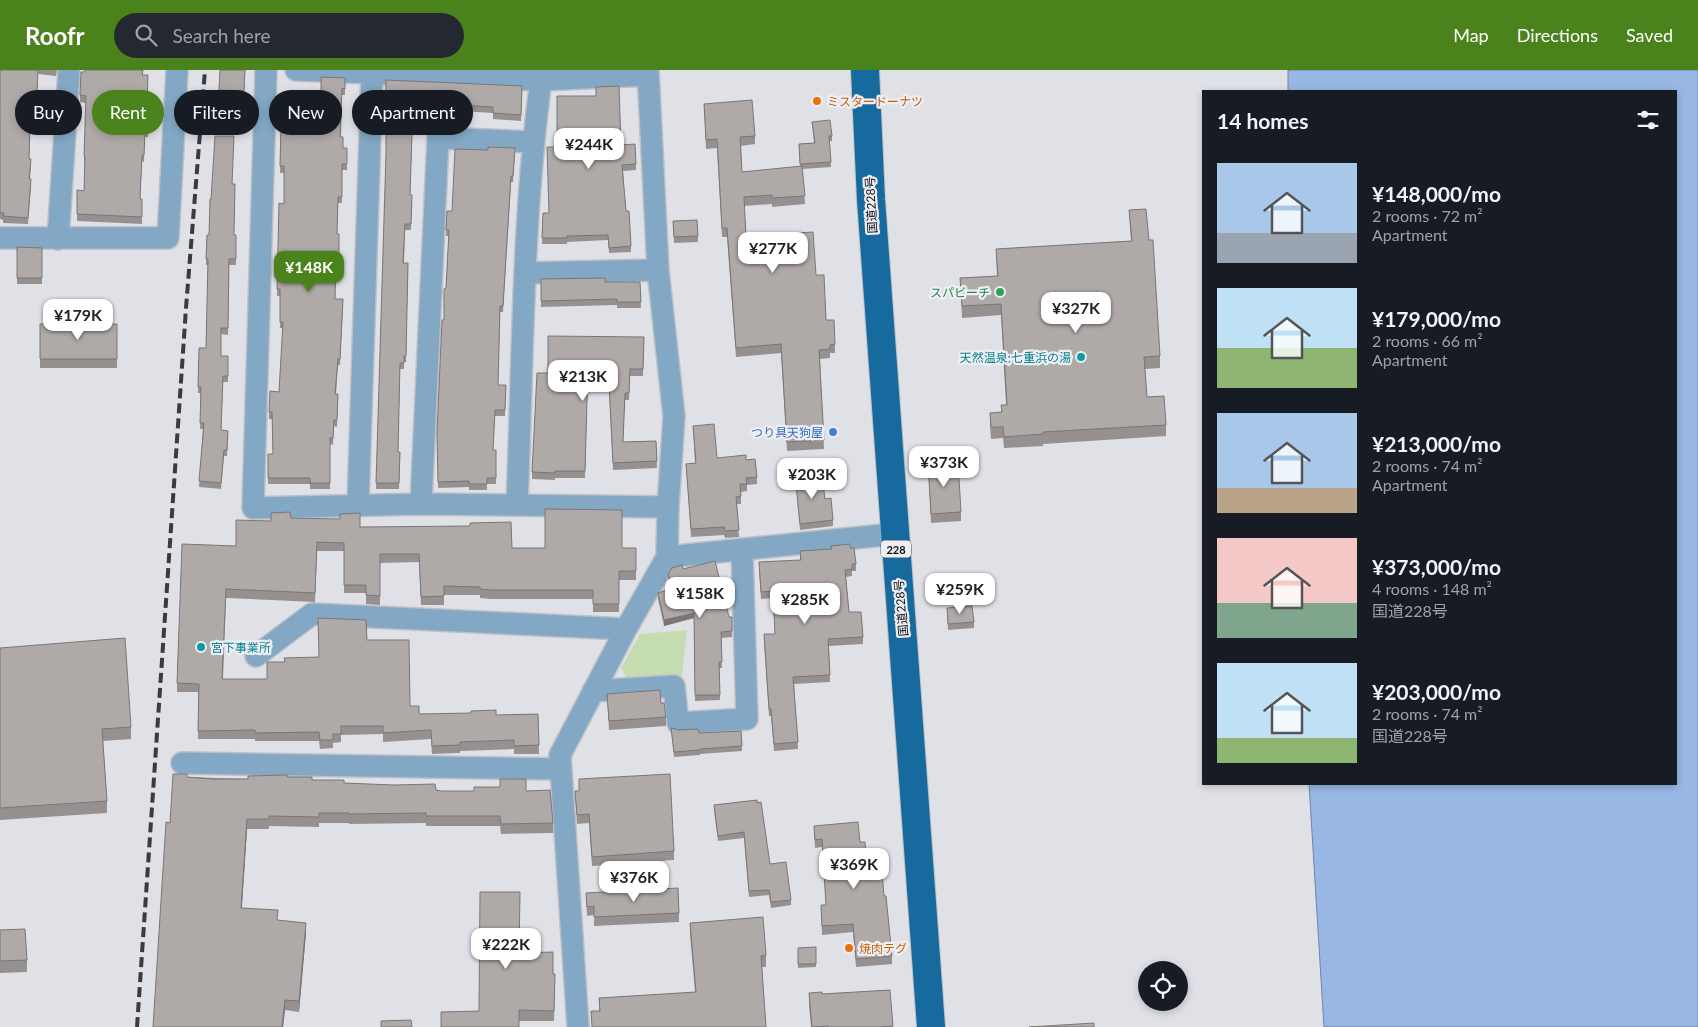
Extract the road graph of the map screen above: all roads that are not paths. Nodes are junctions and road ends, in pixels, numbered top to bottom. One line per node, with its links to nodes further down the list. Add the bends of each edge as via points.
1 (68, 70): 11 (street)
2 (177, 70): 11 (street, via 168,238)
3 (266, 70): 16 (street, via 252,508)
4 (296, 70): 7 (street)
5 (865, 70): 18 (highway, 国道228号 / 228)
6 (648, 72): 8 (street); 12 (street)
7 (372, 73): 8 (street); 16 (street)
8 (541, 80): 9 (street)
9 (533, 142): 13 (street); 14 (street, via 438,138)
10 (0, 238): 11 (street)
11 (58, 239)
12 (658, 270): 13 (street); 17 (street, via 674,416)
13 (526, 273): 15 (street)
14 (421, 504): 15 (street); 16 (street)
15 (518, 504): 17 (street)
16 (358, 505)
17 (668, 506): 20 (street)
18 (894, 534): 19 (street); 27 (highway, 国道228号 / 228)
19 (742, 550): 20 (street); 23 (street, via 748,719 678,723 674,686)
20 (667, 557): 21 (street)
21 (626, 629): 22 (street, via 312,614); 23 (street)
22 (256, 656)
23 (593, 691): 25 (street, via 560,755)
24 (182, 763): 25 (street)
25 (561, 769): 26 (street)
26 (578, 1027)
27 (931, 1027)

